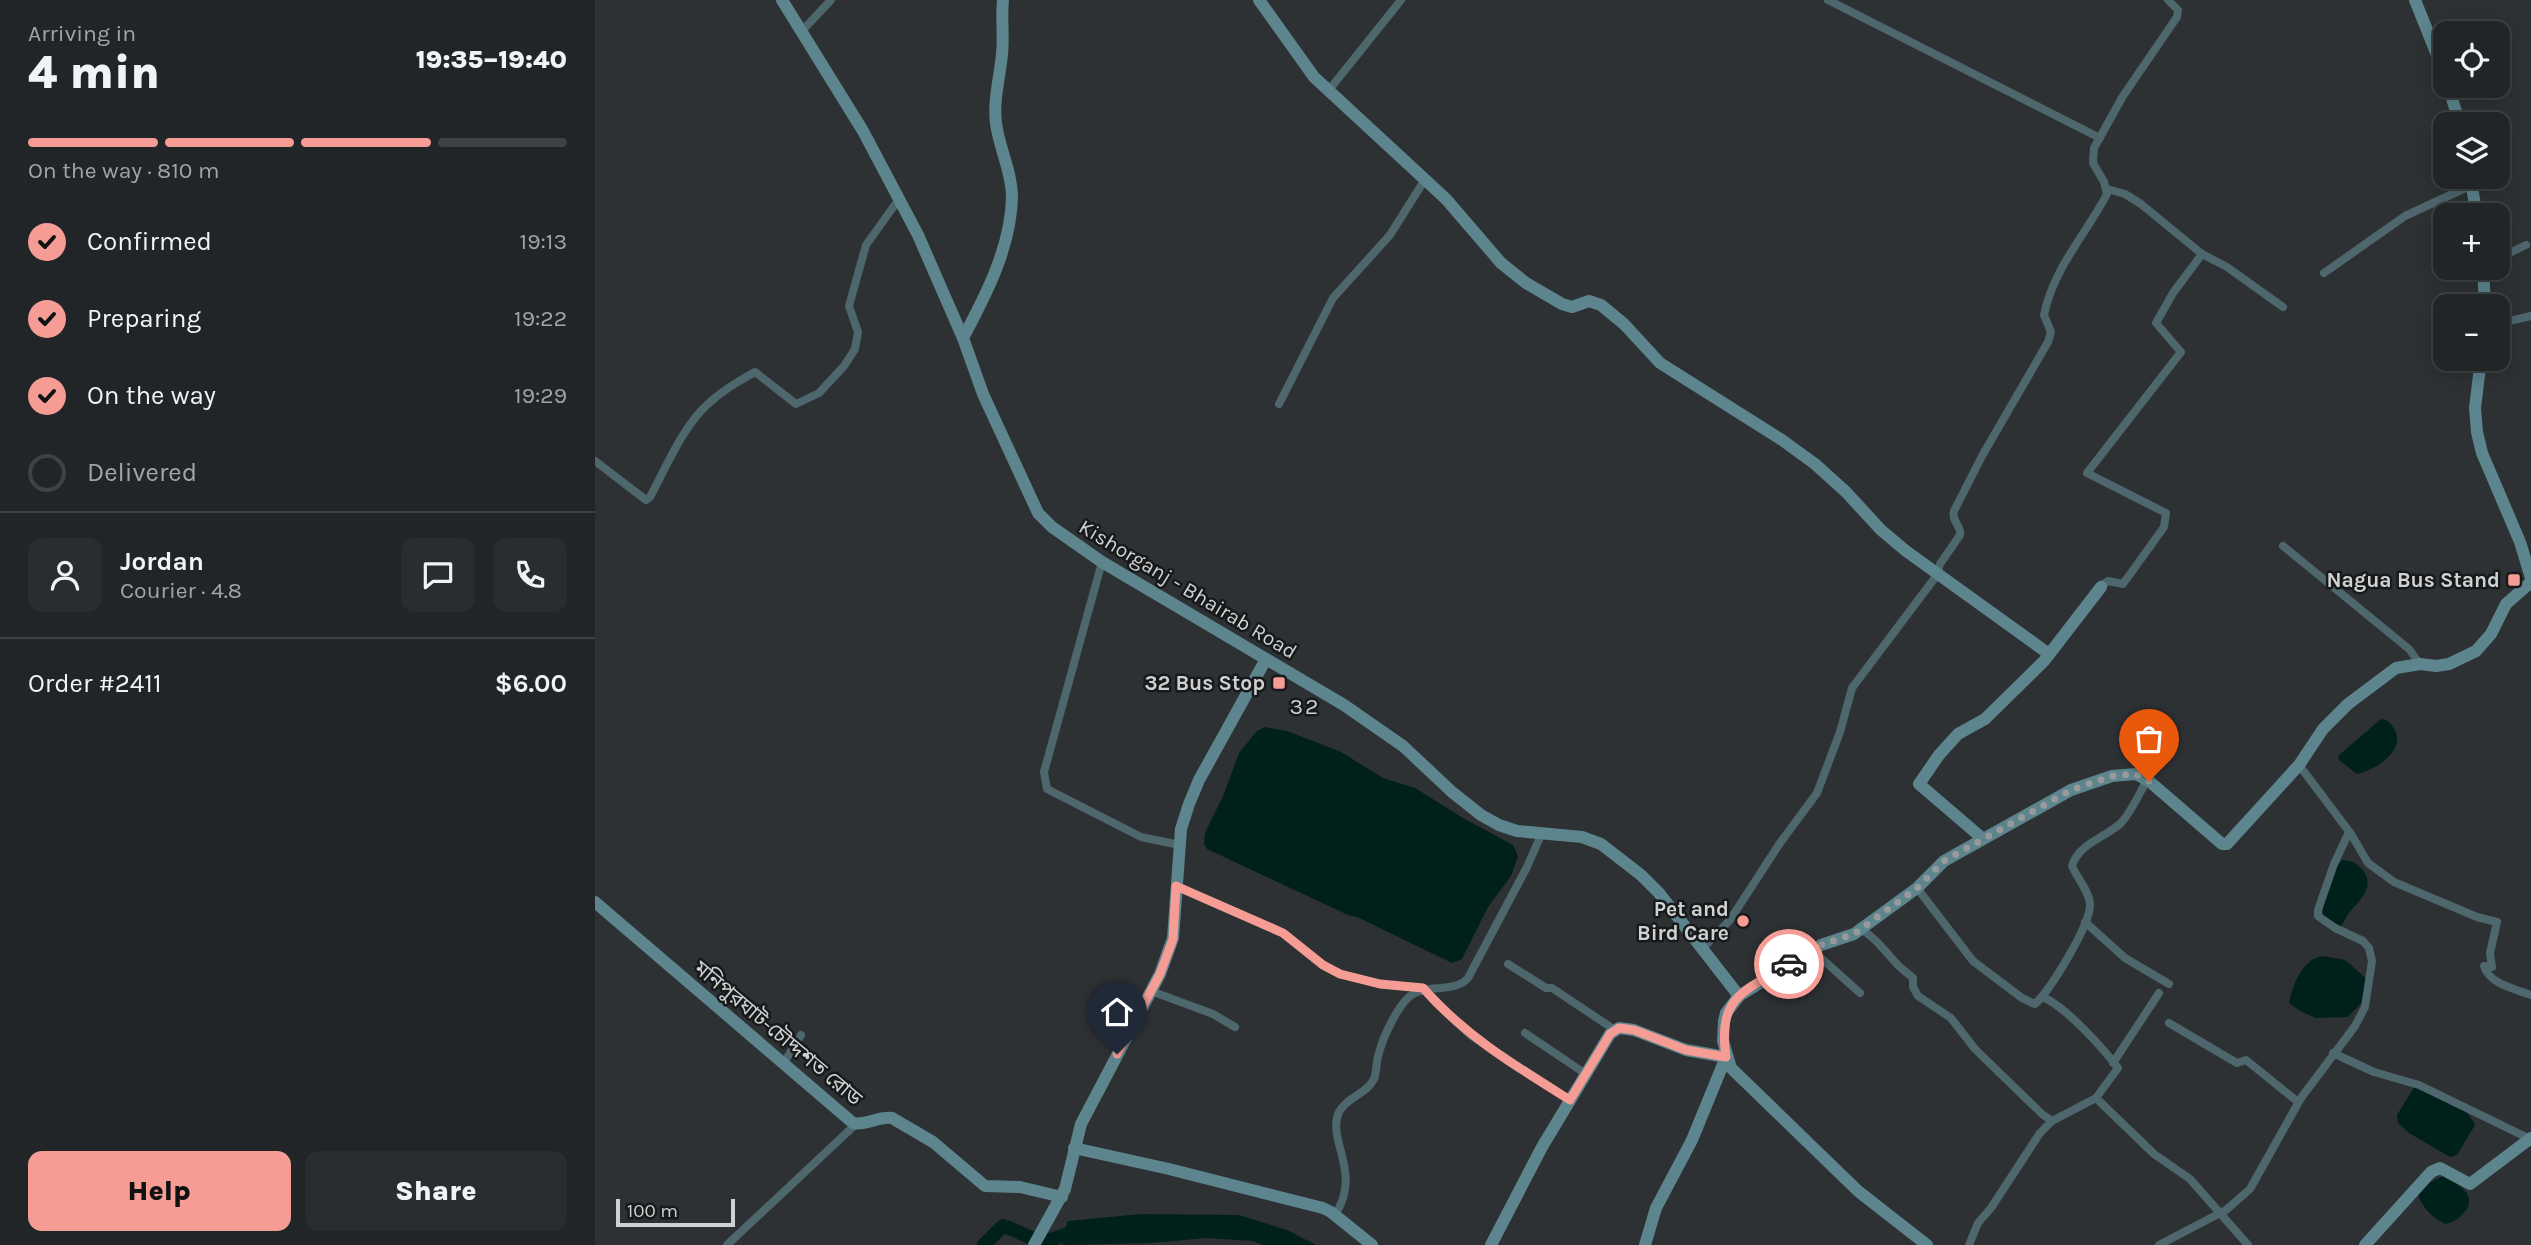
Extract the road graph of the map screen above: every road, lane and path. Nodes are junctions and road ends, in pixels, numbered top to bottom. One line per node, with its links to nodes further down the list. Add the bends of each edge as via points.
1 (782, 0): 9 (street, Kishorganj - Bhairab Road)
2 (831, 0): 9 (street)
3 (1003, 0): 24 (street, via 996,123 1011,187 1010,220 994,276)
4 (1259, 0): 11 (street, via 1314,77)
5 (1401, 0): 11 (street)
6 (1828, 0): 12 (street)
7 (2168, 0): 12 (street, via 2179,14)
8 (2415, 0): 10 (street)
9 (801, 32): 16 (street, Kishorganj - Bhairab Road)
10 (2433, 45)
11 (1329, 90): 13 (street)
12 (2099, 138): 14 (street, via 2092,158)
13 (1424, 181): 26 (street, via 1390,235 1333,298); 30 (street, via 1446,199 1501,263 1526,283 1567,306 1589,301 1601,305 1668,369 1815,464 1881,530)
14 (2107, 189): 19 (street, via 2141,204); 30 (street, via 2051,292 2044,315 2051,332 2048,342 1954,511 1960,533)
15 (2456, 189): 20 (street, via 2405,216)
16 (899, 199): 24 (street, Kishorganj - Bhairab Road); 27 (street, via 866,245 849,306 858,332 855,349 819,393 796,404 755,372 730,386 688,429 646,500)
17 (2526, 245): 18 (street)
18 (2510, 253)
19 (2202, 254): 21 (street); 32 (street, via 2156,323 2181,352 2087,472 2166,513 2164,527 2123,584 2108,581)
20 (2324, 273)
21 (2283, 307)
22 (2531, 316): 23 (street)
23 (2510, 321)
24 (963, 338): 29 (street, Kishorganj - Bhairab Road, via 983,394 1038,513)
25 (2480, 371): 31 (street, via 2475,408 2482,453)
26 (1279, 404)
27 (595, 461)
28 (2283, 546): 35 (street, via 2409,649)
29 (1102, 562): 34 (street, Kishorganj - Bhairab Road); 41 (street, via 1044,785 1121,829)
30 (1937, 575): 33 (street); 47 (street, via 1852,688 1817,793 1730,920)
31 (2531, 580): 35 (street, via 2506,604 2476,651 2449,664)
32 (2102, 585): 33 (street)
33 (2049, 654): 40 (street, via 1985,719 1958,734 1919,784)
34 (1266, 659): 39 (street, Kishorganj - Bhairab Road, via 1403,746 1481,815 1499,825); 41 (street, via 1199,780 1181,829)
35 (2420, 664): 36 (street, via 2396,668 2348,704 2323,729)
36 (2299, 765): 37 (street, via 2224,845); 38 (street)
37 (2147, 780): 40 (street, via 2136,774 2101,778); 45 (street, via 2123,821 2074,858 2072,866 2090,905)
38 (2349, 832): 55 (street, via 2368,863 2393,882 2497,922 2490,953 2492,967 2484,966 2486,972 2493,980); 63 (street, via 2322,894 2318,916 2363,940 2372,961 2365,1007)
39 (1541, 835): 47 (street, Kishorganj - Bhairab Road, via 1582,837 1601,844 1650,884); 51 (street, via 1468,978 1460,984)
40 (1982, 838): 43 (street, via 1944,861)
41 (1180, 845): 42 (street)
42 (1176, 886): 51 (street, via 1283,933 1340,974); 52 (street, via 1173,939)
43 (1917, 888): 46 (street); 57 (street, via 1973,961 2028,1002 2035,1004)
44 (595, 902): 66 (street, মনিপুরঘাট-চৌদ্দশত রোড)
45 (2085, 922): 50 (street, via 2125,958); 57 (street)
46 (1859, 929): 48 (street); 71 (street, via 1872,935 1913,978 1918,996 1951,1018 1975,1049)
47 (1703, 948): 56 (street, Kishorganj - Bhairab Road)
48 (1812, 950): 53 (street); 56 (street)
49 (1508, 964): 60 (street)
50 (2169, 984)
51 (1423, 988): 69 (street, via 1470,1035); 77 (street, via 1408,998 1389,1027 1373,1082 1339,1112 1337,1126 1346,1169 1345,1193)
52 (1151, 991): 59 (street); 74 (street, via 1081,1124)
53 (1860, 993)
54 (2159, 993): 65 (street)
55 (2531, 995)
56 (1739, 996): 64 (street, via 1724,1021)
57 (2043, 997): 65 (street, via 2073,1019)
58 (2169, 1023): 70 (street, via 2237,1063 2246,1060)
59 (1235, 1027)
60 (1615, 1030): 64 (street, via 1634,1030 1686,1050); 67 (street)
61 (1525, 1033): 67 (street)
62 (801, 1035): 66 (street)
63 (2333, 1053): 70 (street); 73 (street, via 2375,1072 2419,1084)
64 (1726, 1057): 82 (street, via 1692,1140 1656,1208); 83 (street, via 1743,1082 1858,1191)
65 (2113, 1063): 68 (street, via 2118,1068)
66 (783, 1064): 72 (street, মনিপুরঘাট-চৌদ্দশত রোড)
67 (1585, 1074): 69 (street)
68 (2096, 1098): 71 (street); 76 (street, via 2154,1154 2190,1179)
69 (1570, 1100): 81 (street)
70 (2298, 1102): 76 (street, via 2250,1189)
71 (2052, 1121): 84 (street, via 1978,1223)
72 (856, 1124): 75 (street, মনিপুরঘাট-চৌদ্দশত রোড, via 892,1118 933,1142 985,1186 1020,1187); 78 (street)
73 (2531, 1138): 87 (street, via 2470,1184 2440,1168 2431,1172)
74 (1074, 1149): 75 (street); 77 (street, via 1264,1192)
75 (1059, 1201): 79 (street)
76 (2220, 1213): 85 (street); 86 (street)
77 (1335, 1215): 80 (street)
78 (727, 1245)
79 (1034, 1245)
80 (1372, 1245)
81 (1492, 1245)
82 (1645, 1245)
83 (1927, 1245)
84 (1969, 1245)
85 (2159, 1245)
86 (2248, 1245)
87 (2365, 1245)

